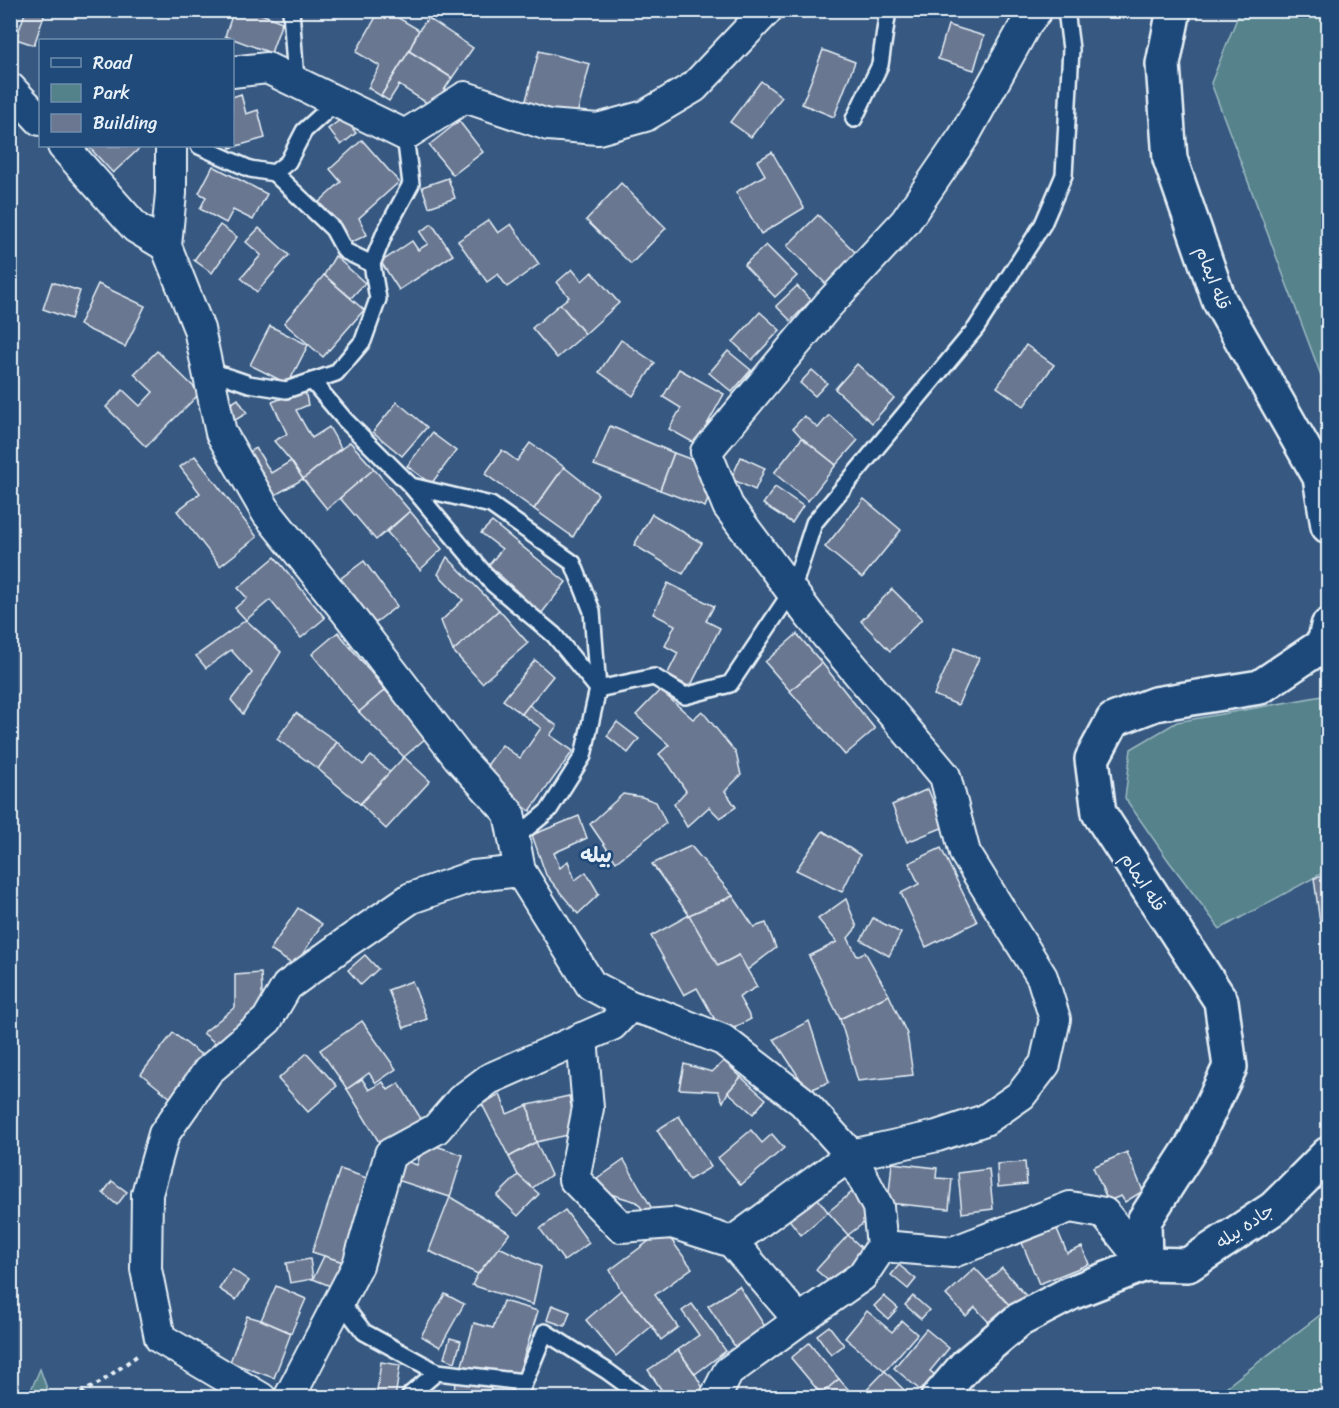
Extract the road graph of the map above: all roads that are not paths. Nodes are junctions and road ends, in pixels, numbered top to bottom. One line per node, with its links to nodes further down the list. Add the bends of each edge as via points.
1 (291, 10): 8 (lane)
2 (767, 10): 13 (street, via 694,87 645,116 598,129 548,125 465,98)
3 (888, 10): 12 (lane, via 880,65)
4 (1037, 10): 24 (street, via 964,136 905,222 828,305 706,452 728,506)
5 (1066, 10): 24 (lane, via 1071,49 1064,175 1043,224 976,328 814,523)
6 (1174, 10): 23 (street, قله ایمام, via 1163,64 1170,159 1219,300 1320,477)
7 (234, 72): 8 (street, via 267,68)
8 (296, 81): 10 (street)
9 (10, 88): 11 (street)
10 (337, 101): 13 (street); 17 (lane, via 304,131 288,162)
11 (39, 119)
12 (854, 119)
13 (405, 135): 19 (lane, via 411,184)
14 (64, 147): 18 (street, via 136,228)
15 (171, 147): 18 (street)
16 (202, 147): 17 (lane, via 250,170)
17 (274, 173): 19 (lane, via 333,229 345,251)
18 (166, 246): 20 (street, via 199,329)
19 (372, 264): 21 (lane, via 378,299 363,341 336,373)
20 (208, 370): 21 (lane, via 249,384 286,390); 27 (street, via 220,433 267,513 458,757 508,813)
21 (312, 381): 22 (lane)
22 (411, 486): 26 (lane, via 493,584 554,634); 26 (lane, via 491,505 573,562 592,611)
23 (1329, 526)
24 (792, 591): 26 (lane, via 730,684 685,696 654,677); 32 (street, via 945,776 964,853 1041,977 1055,1019 1045,1064 1021,1095 985,1120 937,1136)
25 (1329, 626): 35 (street, قله ایمام, via 1324,644 1260,687 1155,704 1113,720 1092,759 1099,813 1221,1001 1230,1067 1194,1143 1144,1221)
26 (598, 688): 27 (lane, via 583,756 549,810)
27 (514, 839): 28 (street)
28 (520, 871): 29 (street, via 591,984); 40 (street, via 474,876 411,898 287,986 267,1020 208,1071 164,1134 147,1194 146,1269 160,1338)
29 (630, 1006): 30 (street, via 612,1025); 32 (street, via 723,1040 803,1102)
30 (582, 1038): 33 (street, via 588,1108 574,1179 621,1227 672,1223); 36 (street, via 489,1079 461,1100 436,1129 390,1154 358,1265)
31 (1329, 1154): 35 (street, جاده بیله, via 1274,1208 1188,1264)
32 (851, 1155): 33 (street); 34 (street, via 878,1207)
33 (732, 1242): 37 (street)
34 (882, 1246): 35 (street, via 953,1252 1070,1206 1104,1213); 37 (street, via 862,1276)
35 (1145, 1264): 46 (street, via 1071,1293 1019,1320 966,1365)
36 (340, 1301): 38 (lane, via 364,1332); 41 (street)
37 (799, 1320): 45 (street, via 728,1372)
38 (437, 1372): 39 (lane); 42 (lane)
39 (524, 1382): 43 (lane); 44 (lane, via 545,1332)
40 (261, 1398)
41 (290, 1398)
42 (408, 1398)
43 (518, 1398)
44 (644, 1398)
45 (714, 1398)
46 (938, 1398)

